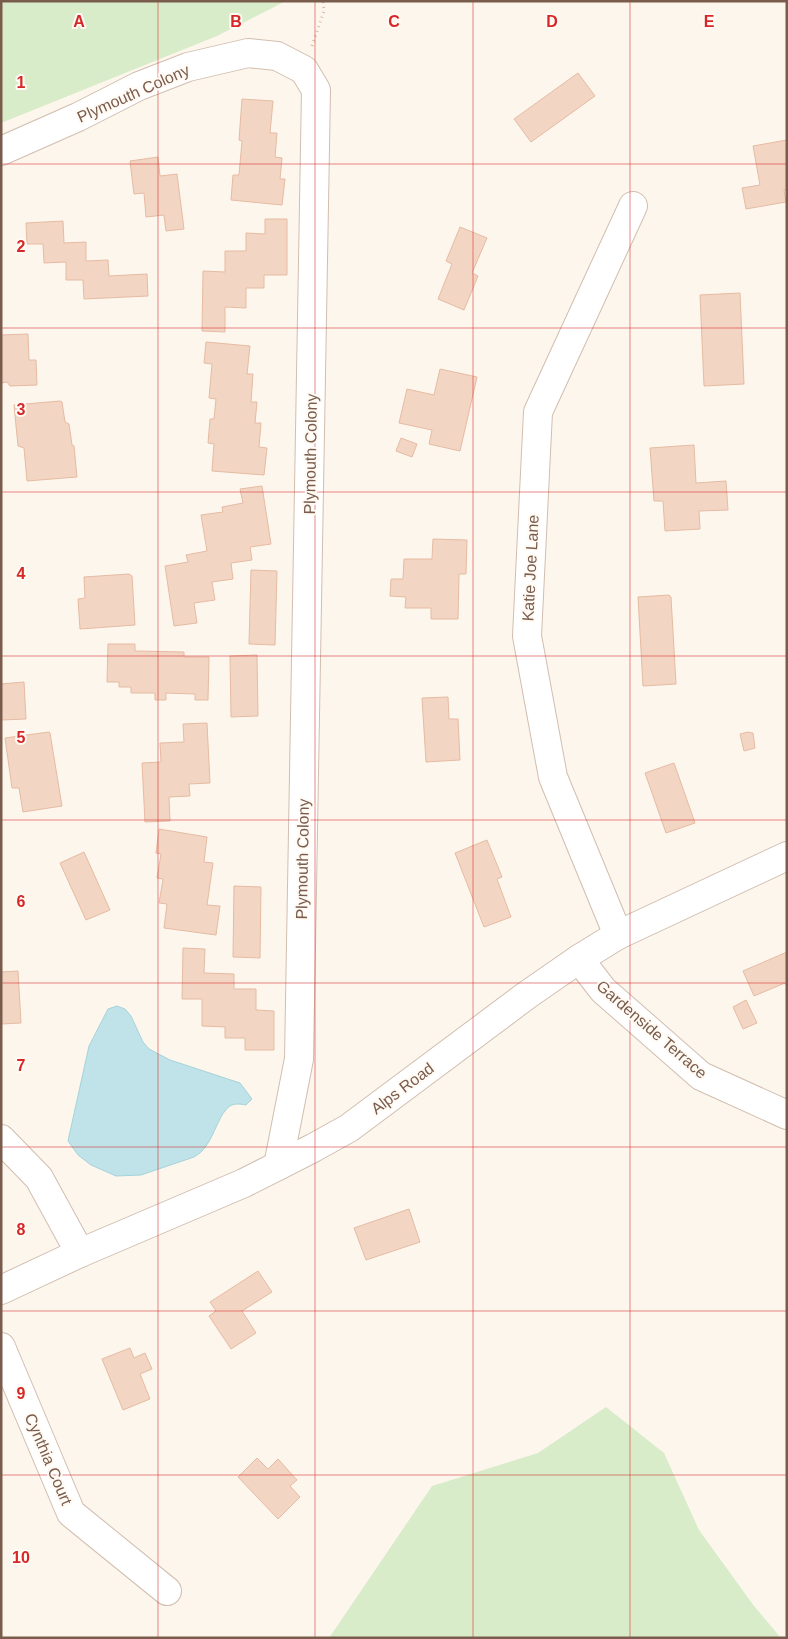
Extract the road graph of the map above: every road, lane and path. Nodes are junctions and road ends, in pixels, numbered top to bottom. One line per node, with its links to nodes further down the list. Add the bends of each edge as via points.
1 (323, 1): 2 (path, via 324,11)
2 (304, 70): 3 (street, Plymouth Colony, via 277,56 248,53 188,67 139,86); 10 (street, Plymouth Colony, via 316,90 299,1059)
3 (1, 151)
4 (633, 206): 6 (street, Katie Joe Lane, via 538,412 527,636 553,776)
5 (787, 856): 6 (street, Alps Road)
6 (618, 935): 7 (street, Alps Road)
7 (579, 959): 8 (street, Gardenside Terrace, via 603,990 701,1076); 10 (street, Alps Road, via 527,994 349,1128)
8 (787, 1115)
9 (1, 1138): 11 (street, via 39,1178)
10 (278, 1166): 11 (street, Alps Road)
11 (80, 1254): 12 (street, Alps Road)
12 (1, 1290)
13 (1, 1347): 14 (street, Cynthia Court, via 71,1513)
14 (167, 1591)

